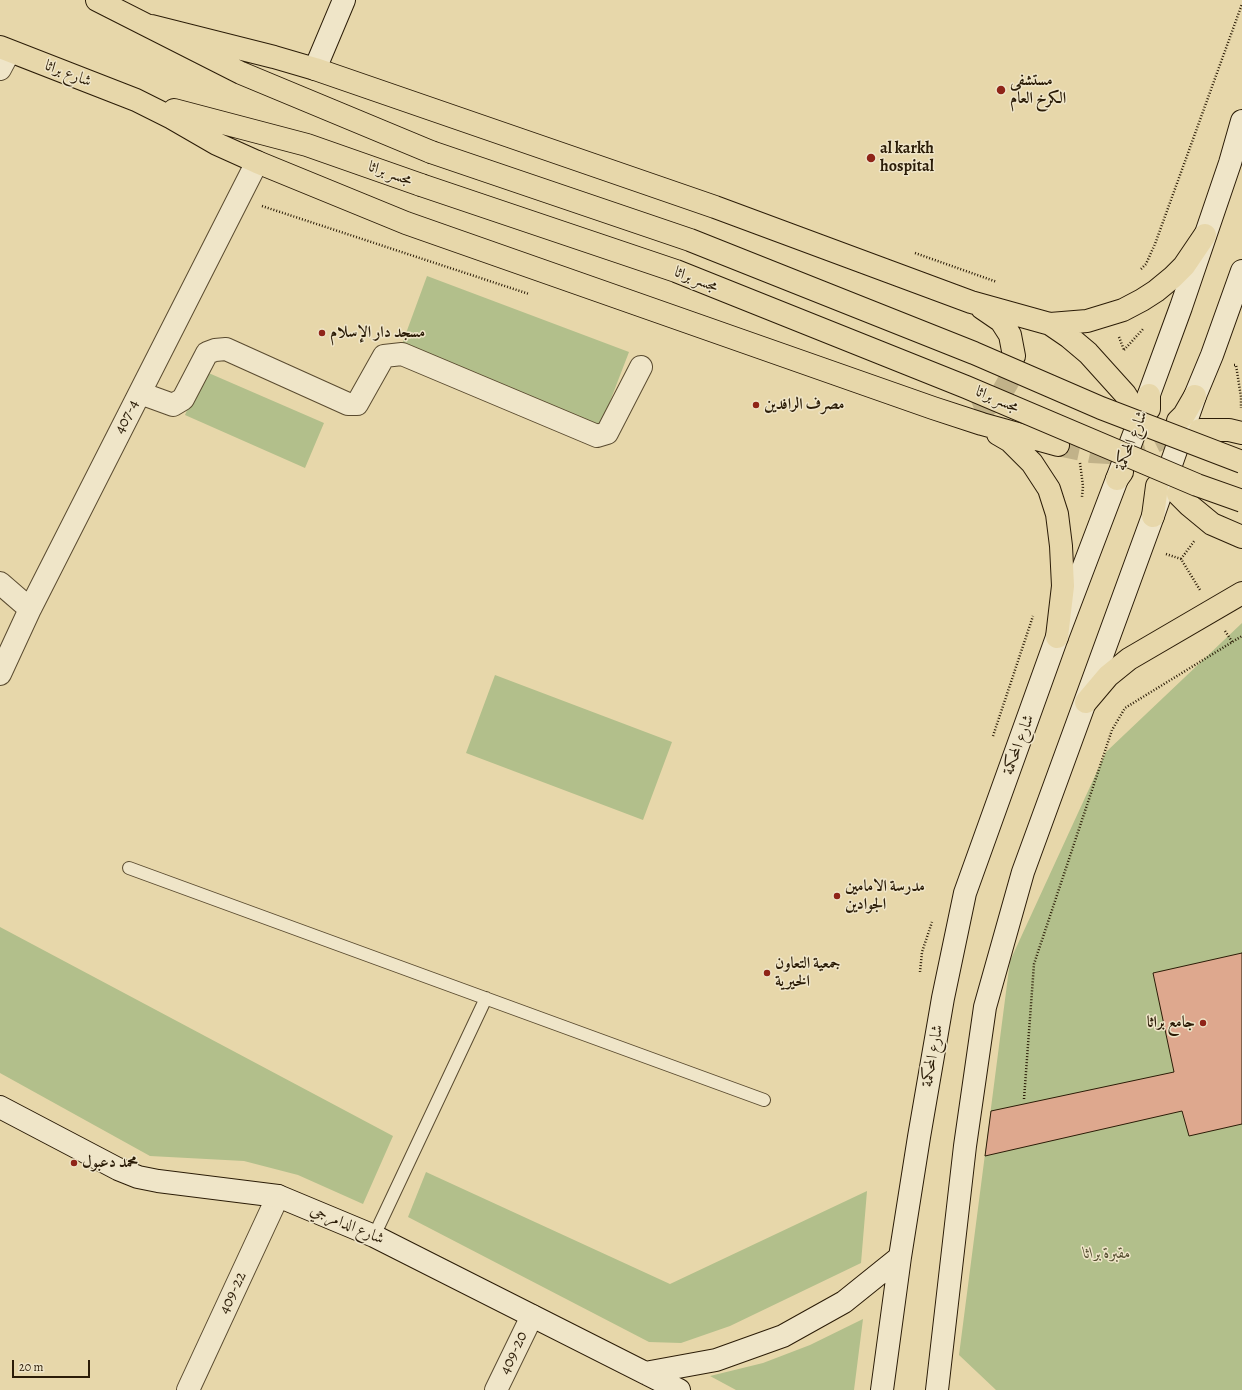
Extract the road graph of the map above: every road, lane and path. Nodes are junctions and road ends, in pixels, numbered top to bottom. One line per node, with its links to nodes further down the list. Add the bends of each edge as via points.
1 (97, 0): 4 (main road)
2 (344, 0): 6 (main road)
3 (1242, 4): 14 (path, via 1155,244 1146,264)
4 (151, 26): 6 (main road); 35 (main road, bridge, via 241,73 431,152 690,240)
5 (3, 56): 7 (main road, شارع براثا)
6 (315, 69): 17 (main road, via 715,207)
7 (136, 100): 9 (main road, via 217,144); 39 (main road, مجسر براثا, bridge, via 307,145 676,271 966,387 1197,485)
8 (1242, 121): 11 (main road, شارع المحكمة)
9 (257, 162): 10 (main road, 407-4); 30 (main road, via 406,223 933,408)
10 (239, 198): 16 (path); 26 (main road, 407-4)
11 (1205, 235): 18 (main road, via 1184,266 1142,300 1123,310 1087,321); 29 (main road, شارع المحكمة, via 1181,307)
12 (913, 252): 15 (path)
13 (1242, 271): 27 (main road)
14 (1137, 273)
15 (1002, 284)
16 (533, 296)
17 (971, 302): 18 (main road); 23 (main road, via 1001,320 1010,334)
18 (1050, 324): 29 (main road, via 1088,353 1125,394)
19 (1150, 326): 21 (path, via 1145,327)
20 (1118, 336): 21 (path)
21 (1124, 350): 22 (path)
22 (1121, 354)
23 (1014, 356)
24 (1233, 364): 28 (path, via 1236,366)
25 (641, 367): 26 (main road, via 607,433 597,436 402,354 384,356 357,404 348,404 226,349 207,353 183,399 173,405)
26 (140, 393): 49 (main road, 407-4)
27 (1195, 396): 31 (main road); 41 (main road)
28 (1242, 397): 32 (path)
29 (1143, 402): 52 (main road, شارع المحكمة, via 1120,476)
30 (978, 418): 34 (main road); 52 (main road, via 1027,457 1049,489 1057,514 1062,546 1062,586)
31 (1178, 421)
32 (1241, 423): 33 (main road, via 1230,430)
33 (1200, 430)
34 (1058, 445)
35 (1242, 462)
36 (1081, 468): 40 (path, via 1084,486)
37 (1157, 486): 41 (main road)
38 (1178, 494): 42 (main road, via 1212,524)
39 (1242, 501)
40 (1082, 502)
41 (1154, 516): 54 (main road)
42 (1242, 536)
43 (1198, 537): 45 (path)
44 (1163, 553): 45 (path)
45 (1181, 559): 48 (path)
46 (0, 583): 49 (main road)
47 (1242, 593): 54 (main road, via 1129,659 1108,676)
48 (1203, 595)
49 (30, 609): 53 (main road, 407-4)
50 (1034, 614): 55 (path)
51 (1242, 636): 61 (path, via 1125,708 1112,730 1034,964)
52 (1057, 637): 65 (main road, شارع المحكمة, via 965,893 918,1137)
53 (0, 674)
54 (1086, 702): 72 (main road, via 1024,872 985,1007 965,1146)
55 (991, 742)
56 (129, 868): 59 (lane)
57 (934, 915): 58 (path, via 922,952)
58 (920, 972)
59 (486, 998): 60 (lane); 64 (lane)
60 (764, 1100)
61 (1024, 1100)
62 (0, 1106): 63 (main road, شارع الدامرجي, via 118,1169 138,1177)
63 (278, 1196): 64 (main road, شارع الدامرجي); 69 (main road, 409-22)
64 (374, 1236): 66 (main road, شارع الدامرجي)
65 (900, 1257): 67 (main road, via 844,1302 783,1336 716,1360); 71 (main road, شارع المحكمة)
66 (532, 1316): 67 (main road, شارع الدامرجي); 70 (main road, 409-20)
67 (645, 1373): 68 (main road, شارع الدامرجي)
68 (674, 1389)
69 (188, 1390)
70 (496, 1390)
71 (882, 1390)
72 (937, 1390)

